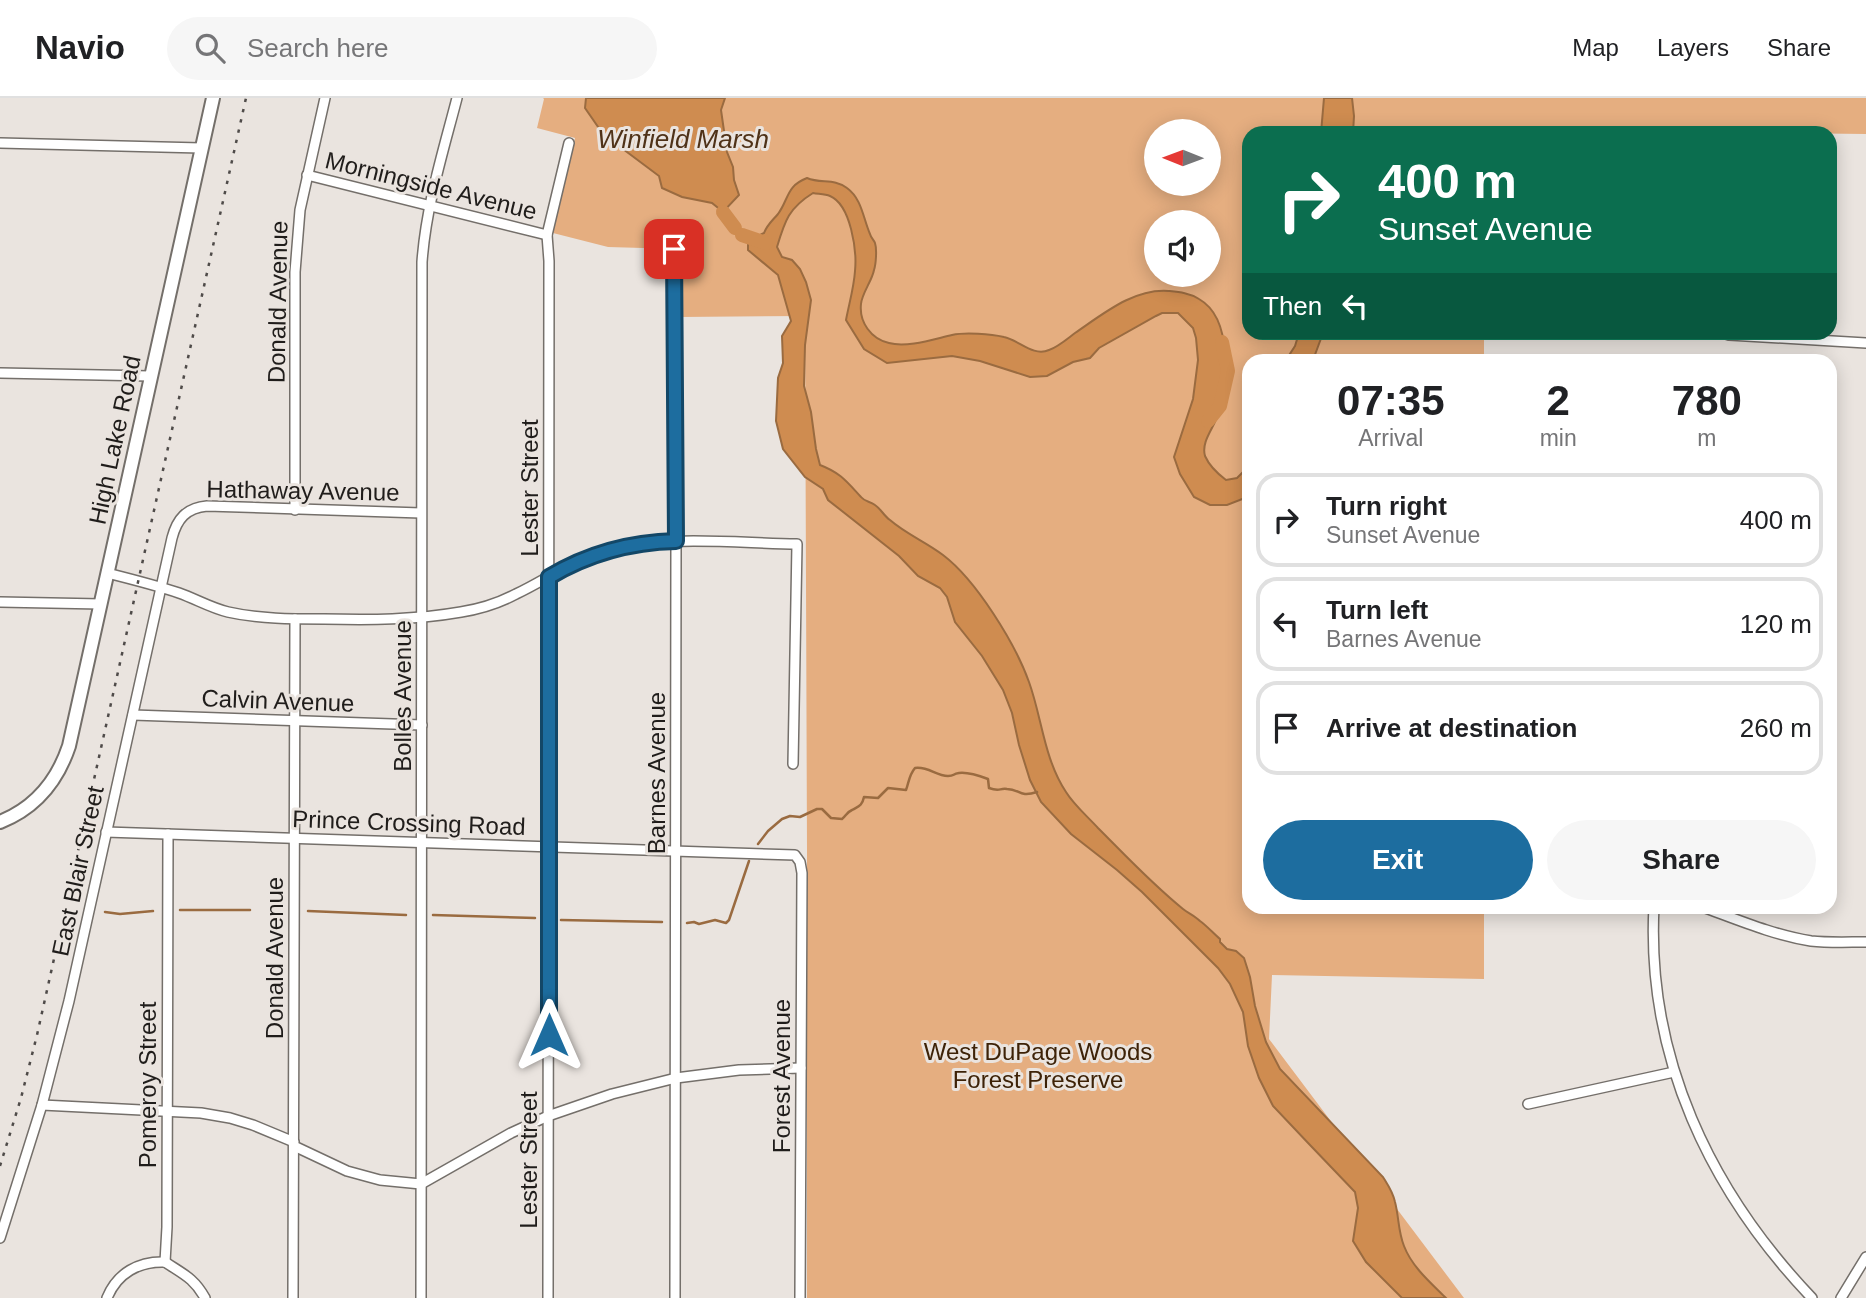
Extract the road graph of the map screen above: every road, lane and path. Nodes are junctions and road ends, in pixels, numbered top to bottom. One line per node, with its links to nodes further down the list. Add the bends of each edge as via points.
1 (213, 98): 6 (street, High Lake Road)
2 (325, 98): 7 (street, Donald Avenue)
3 (457, 98): 8 (street, Bolles Avenue)
4 (569, 143): 9 (street, Lester Street)
5 (0, 144): 6 (street)
6 (201, 148): 14 (street, High Lake Road)
7 (307, 175): 8 (street, Morningside Avenue); 15 (street, Donald Avenue, via 295,272)
8 (430, 206): 9 (street, Morningside Avenue); 17 (street, Bolles Avenue, via 422,262)
9 (547, 234): 20 (street, Lester Street)
10 (674, 249): 18 (street, Barnes Avenue)
11 (1805, 340): 12 (street)
12 (1866, 344)
13 (0, 373): 14 (street)
14 (150, 376): 19 (street, High Lake Road)
15 (295, 510): 16 (street, Hathaway Avenue, via 207,506); 17 (street, Hathaway Avenue)
16 (185, 513): 21 (street, East Blair Street, via 174,531)
17 (421, 513): 24 (street, Bolles Avenue)
18 (676, 541): 20 (street, via 612,549); 29 (street, via 797,544); 36 (street, Barnes Avenue)
19 (107, 573): 21 (street); 23 (street, High Lake Road)
20 (549, 577): 24 (street, via 486,606); 35 (street, Lester Street)
21 (161, 588): 25 (street, via 226,611); 26 (street, East Blair Street)
22 (0, 602): 23 (street)
23 (101, 604): 30 (street, High Lake Road, via 61,768 30,806)
24 (422, 617): 25 (street); 28 (street, Bolles Avenue)
25 (295, 619): 27 (street, Donald Avenue)
26 (133, 715): 27 (street, Calvin Avenue); 31 (street, East Blair Street)
27 (295, 721): 28 (street, Calvin Avenue); 33 (street, Donald Avenue)
28 (422, 725): 34 (street, Bolles Avenue)
29 (793, 764)
30 (0, 822)
31 (106, 832): 32 (street, Prince Crossing Road); 45 (street, East Blair Street)
32 (168, 834): 33 (street, Prince Crossing Road); 46 (street, Pomeroy Street)
33 (295, 838): 34 (street, Prince Crossing Road); 48 (street, Donald Avenue)
34 (422, 842): 35 (street, Prince Crossing Road); 49 (street, Bolles Avenue)
35 (549, 847): 36 (street, Prince Crossing Road); 47 (street, Lester Street)
36 (676, 851): 37 (street, Prince Crossing Road); 43 (street, Barnes Avenue)
37 (795, 855): 41 (street, Forest Avenue, via 802,873)
38 (1654, 914): 42 (street, via 1655,978)
39 (1724, 914): 40 (street, via 1812,941)
40 (1866, 942)
41 (801, 1068): 43 (street); 59 (street, Forest Avenue)
42 (1674, 1072): 44 (street); 60 (street, via 1704,1147 1731,1195 1764,1244)
43 (676, 1078): 47 (street); 58 (street, Barnes Avenue)
44 (1528, 1104)
45 (42, 1105): 46 (street); 50 (street, East Blair Street)
46 (167, 1111): 48 (street, via 230,1118); 52 (street, Pomeroy Street)
47 (548, 1116): 49 (street); 57 (street, Lester Street)
48 (294, 1144): 49 (street, via 347,1171); 55 (street, Donald Avenue)
49 (421, 1184): 56 (street, Bolles Avenue)
50 (0, 1238)
51 (1866, 1257): 61 (street)
52 (165, 1262): 53 (street, via 134,1268 120,1277); 54 (street, via 195,1282)
53 (107, 1298)
54 (205, 1298)
55 (293, 1298)
56 (421, 1298)
57 (548, 1298)
58 (675, 1298)
59 (800, 1298)
60 (1812, 1298)
61 (1841, 1298)

